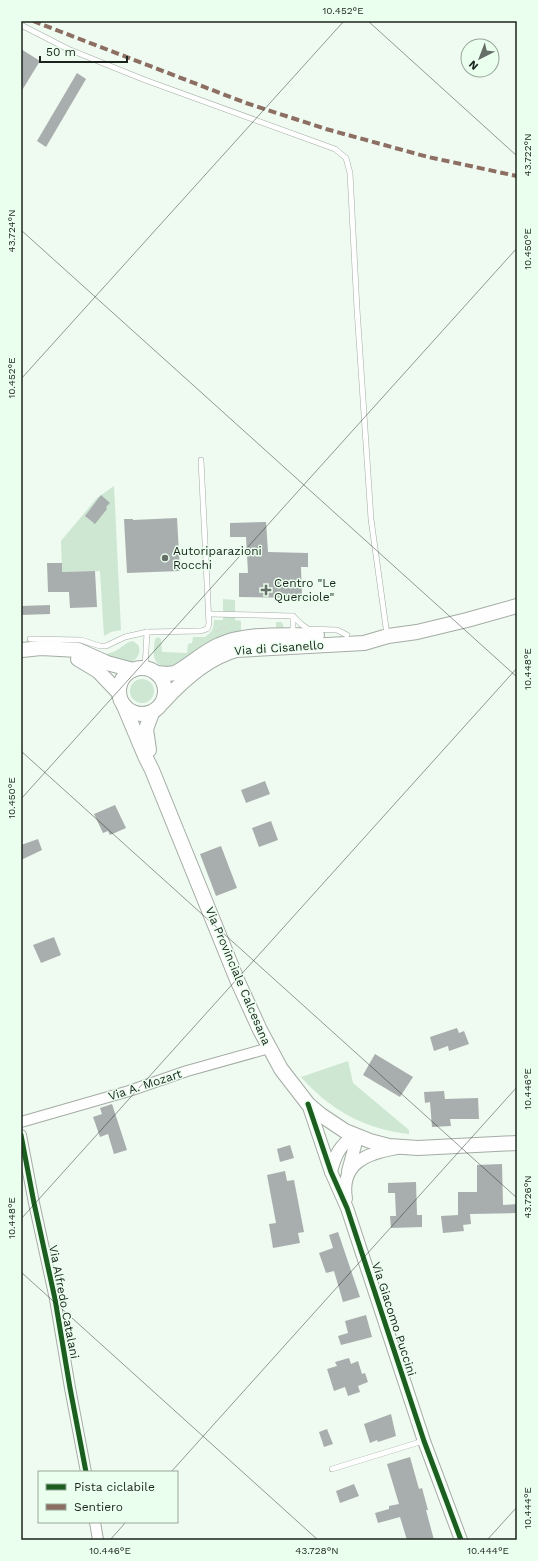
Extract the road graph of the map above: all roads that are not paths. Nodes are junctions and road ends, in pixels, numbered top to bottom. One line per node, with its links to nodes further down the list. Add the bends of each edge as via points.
1 (21, 25): 8 (lane, via 68,49 145,80 335,149 346,158 350,169 352,197 371,520)
2 (201, 460): 4 (lane)
3 (517, 606): 8 (main road, Via di Cisanello, via 440,626)
4 (208, 614): 5 (lane); 6 (lane, via 209,625 203,631)
5 (293, 616): 7 (lane, via 308,629 337,630); 9 (lane)
6 (147, 632): 10 (lane, via 125,637 106,646 81,640); 11 (lane)
7 (347, 635): 8 (main road, Via di Cisanello); 9 (main road, Via di Cisanello)
8 (388, 636): 9 (main road, Via di Cisanello, via 364,643)
9 (289, 641): 11 (main road, Via di Cisanello, via 269,636 233,640 215,647 175,673 164,674); 13 (main road, Via di Cisanello, via 239,649 213,659)
10 (25, 646): 11 (main road, Via di Cisanello, via 78,650 107,664); 12 (main road, via 34,653 84,661 98,671)
11 (144, 670): 12 (main road, via 122,680); 13 (main road, via 161,678 165,688)
12 (122, 699): 14 (main road, via 136,714); 15 (main road, Via Provinciale Calcesana)
13 (163, 702): 14 (main road)
14 (152, 712): 15 (main road, Via Provinciale Calcesana, via 145,733)
15 (152, 770): 16 (main road, Via Provinciale Calcesana, via 238,982)
16 (269, 1048): 17 (main road, Via Provinciale Calcesana, via 289,1081); 18 (street, Via A. Mozart)
17 (308, 1104): 20 (main road, Via Provinciale Calcesana, via 334,1124); 23 (street, Via Giacomo Puccini)
18 (21, 1122)
19 (21, 1135): 28 (street, Via Alfredo Catalani, via 55,1299)
20 (356, 1136): 22 (main road, Via Provinciale Calcesana); 23 (street, via 348,1139 339,1148); 24 (street, Via Giacomo Puccini)
21 (517, 1143): 22 (main road, Via Provinciale Calcesana)
22 (400, 1148): 24 (street, via 364,1158)
23 (331, 1172): 25 (street, Via Giacomo Puccini)
24 (346, 1176): 25 (street, Via Giacomo Puccini, via 344,1187)
25 (347, 1208): 26 (street, Via Giacomo Puccini)
26 (424, 1441): 27 (lane); 31 (street, Via Giacomo Puccini)
27 (332, 1469)
28 (86, 1471)
29 (95, 1523): 30 (street)
30 (98, 1540)
31 (461, 1540)

